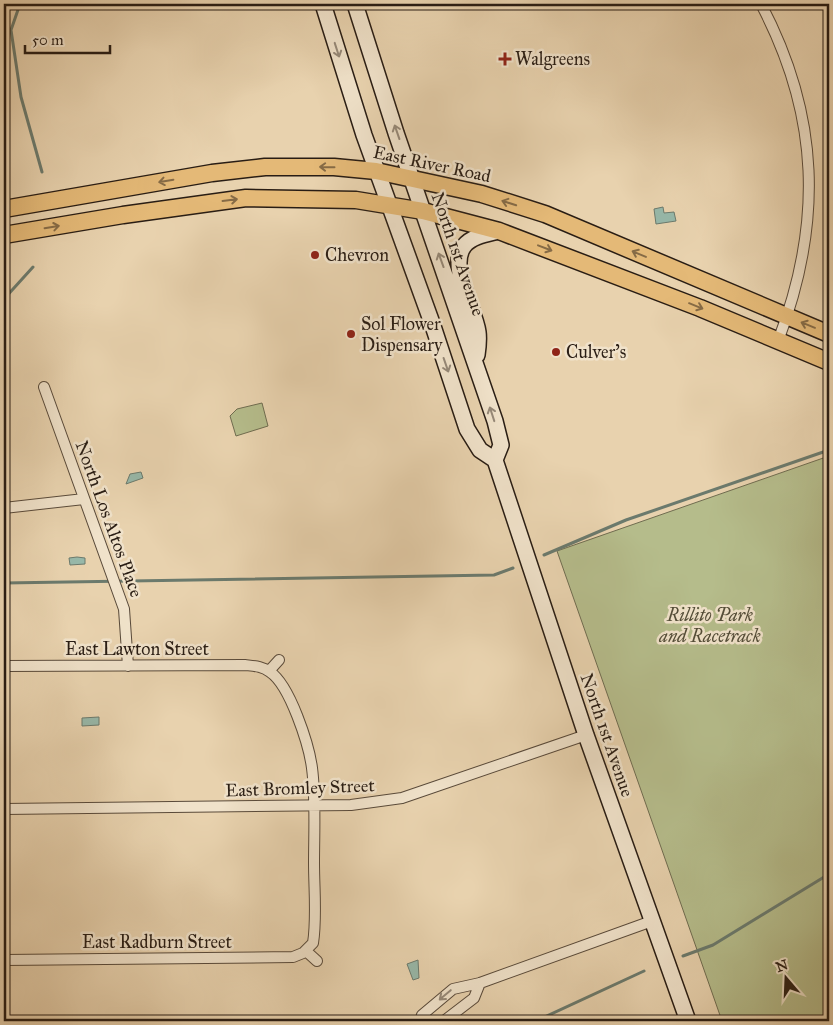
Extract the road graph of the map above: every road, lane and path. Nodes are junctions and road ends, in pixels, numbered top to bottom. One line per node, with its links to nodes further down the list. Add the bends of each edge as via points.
1 (323, 4): 4 (main road, one-way to 4)
2 (355, 4): 5 (main road, North 1st Avenue, one-way to 2)
3 (761, 4): 11 (street, via 786,56 804,116 811,180 804,248)
4 (376, 170): 5 (main road, East River Road); 6 (main road); 7 (main road, East River Road, one-way to 7, via 256,168)
5 (412, 178): 8 (main road, North 1st Avenue); 11 (main road, East River Road, one-way to 5, via 545,214 482,194)
6 (388, 205): 8 (main road); 10 (main road, one-way to 6, via 246,198 333,198); 17 (main road, one-way to 17, via 467,429 480,450)
7 (4, 209)
8 (423, 211): 9 (main road); 15 (main road, North 1st Avenue, one-way to 8)
9 (499, 231): 13 (main road, one-way to 13); 15 (main road, via 474,238 464,246 458,267 478,332)
10 (4, 235)
11 (787, 317): 12 (main road, East River Road, one-way to 11); 13 (street)
12 (829, 334)
13 (778, 341): 14 (main road)
14 (829, 362)
15 (477, 367): 17 (main road, North 1st Avenue, one-way to 15, via 501,445)
16 (44, 387): 18 (street, North Los Altos Place)
17 (495, 460): 24 (main road, North 1st Avenue)
18 (84, 500): 19 (street); 22 (street, North Los Altos Place, via 124,609)
19 (4, 508)
20 (279, 660): 23 (street)
21 (4, 666): 22 (street, East Lawton Street)
22 (128, 666): 23 (street, East Lawton Street, via 245,665 260,666)
23 (270, 671): 25 (street, via 282,685 309,752)
24 (586, 736): 25 (street, East Bromley Street, via 402,798); 27 (main road, North 1st Avenue)
25 (314, 806): 26 (street, East Bromley Street); 28 (street, via 314,936)
26 (4, 809)
27 (652, 921): 31 (street); 34 (main road, North 1st Avenue)
28 (308, 950): 29 (street, East Radburn Street, via 279,958); 30 (street)
29 (4, 960)
30 (317, 961)
31 (480, 983): 32 (street, one-way to 32, via 453,989 422,1015); 33 (street, via 474,998)
32 (420, 1021)
33 (444, 1021)
34 (688, 1021)

